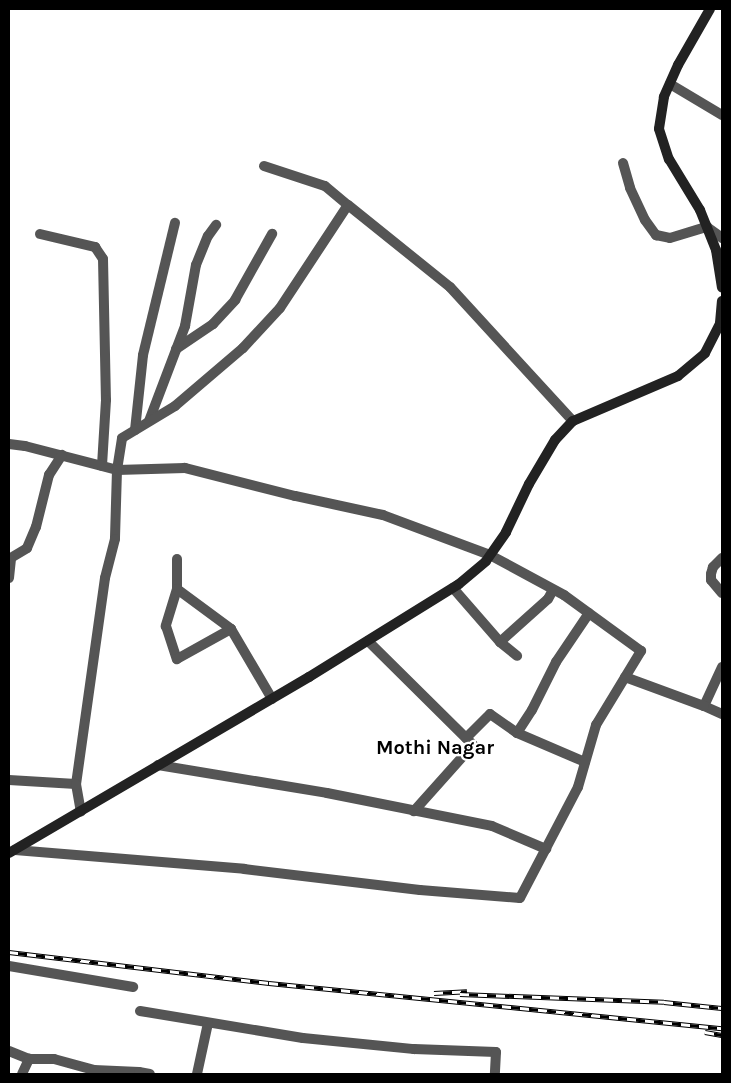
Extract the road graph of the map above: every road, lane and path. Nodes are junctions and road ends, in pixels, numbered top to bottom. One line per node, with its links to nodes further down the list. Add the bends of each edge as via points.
1 (710, 9): 2 (main road)
2 (670, 84): 3 (street); 9 (main road, via 664,97 659,129 669,159)
3 (722, 115)
4 (623, 163): 9 (street, via 630,188 656,235 670,238)
5 (264, 166): 6 (street, via 325,186)
6 (348, 205): 17 (street, via 280,308 243,348 175,406); 18 (street, via 450,287)
7 (176, 223): 19 (street, via 143,355)
8 (216, 225): 16 (street, via 196,265 185,326)
9 (707, 227): 12 (street); 13 (main road, via 716,250)
10 (40, 234): 22 (street, via 95,247 104,259 106,400)
11 (272, 234): 16 (street, via 235,300 213,324)
12 (722, 237)
13 (722, 288)
14 (722, 301): 15 (main road)
15 (721, 323): 18 (main road, via 705,353 678,376)
16 (176, 349): 17 (street)
17 (149, 421): 19 (street)
18 (573, 421): 24 (main road, via 555,440 506,532)
19 (135, 430): 23 (street, via 122,438)
20 (9, 444): 21 (street)
21 (62, 456): 22 (street); 27 (street, via 49,475 27,548)
22 (102, 466): 23 (street)
23 (117, 470): 24 (street, via 185,468 384,515); 48 (street, via 115,539 105,578)
24 (490, 554): 29 (main road); 31 (street)
25 (722, 558): 32 (street, via 711,574 715,586)
26 (177, 559): 30 (street)
27 (10, 560): 28 (street)
28 (9, 578)
29 (454, 588): 35 (main road); 36 (street)
30 (177, 589): 34 (street); 34 (street, via 166,626 177,659)
31 (553, 590): 33 (street); 36 (street, via 548,599)
32 (722, 593)
33 (588, 613): 39 (street, via 641,651); 43 (street, via 556,662)
34 (231, 629): 40 (street)
35 (368, 640): 40 (main road); 44 (street)
36 (500, 642): 37 (street)
37 (517, 656)
38 (722, 667): 41 (street)
39 (625, 677): 41 (street); 45 (street, via 596,725)
40 (272, 699): 46 (main road)
41 (704, 706): 42 (street)
42 (722, 714)
43 (517, 733): 44 (street, via 490,714); 45 (street)
44 (466, 738): 49 (street, via 473,745)
45 (585, 762): 51 (street, via 578,787)
46 (158, 765): 49 (street); 50 (main road)
47 (9, 780): 48 (street)
48 (76, 784): 50 (street)
49 (414, 810): 51 (street, via 492,826)
50 (81, 812): 52 (main road)
51 (546, 849): 52 (street, via 520,898 244,869)
52 (12, 851)
53 (9, 966): 54 (street)
54 (133, 987)
55 (140, 1011): 56 (street)
56 (208, 1023): 61 (street); 62 (street, via 303,1038 414,1049 496,1052)
57 (9, 1051): 58 (street)
58 (30, 1059): 59 (street); 60 (street, via 54,1059 94,1070)
59 (22, 1074)
60 (150, 1074)
61 (197, 1074)
62 (495, 1074)

